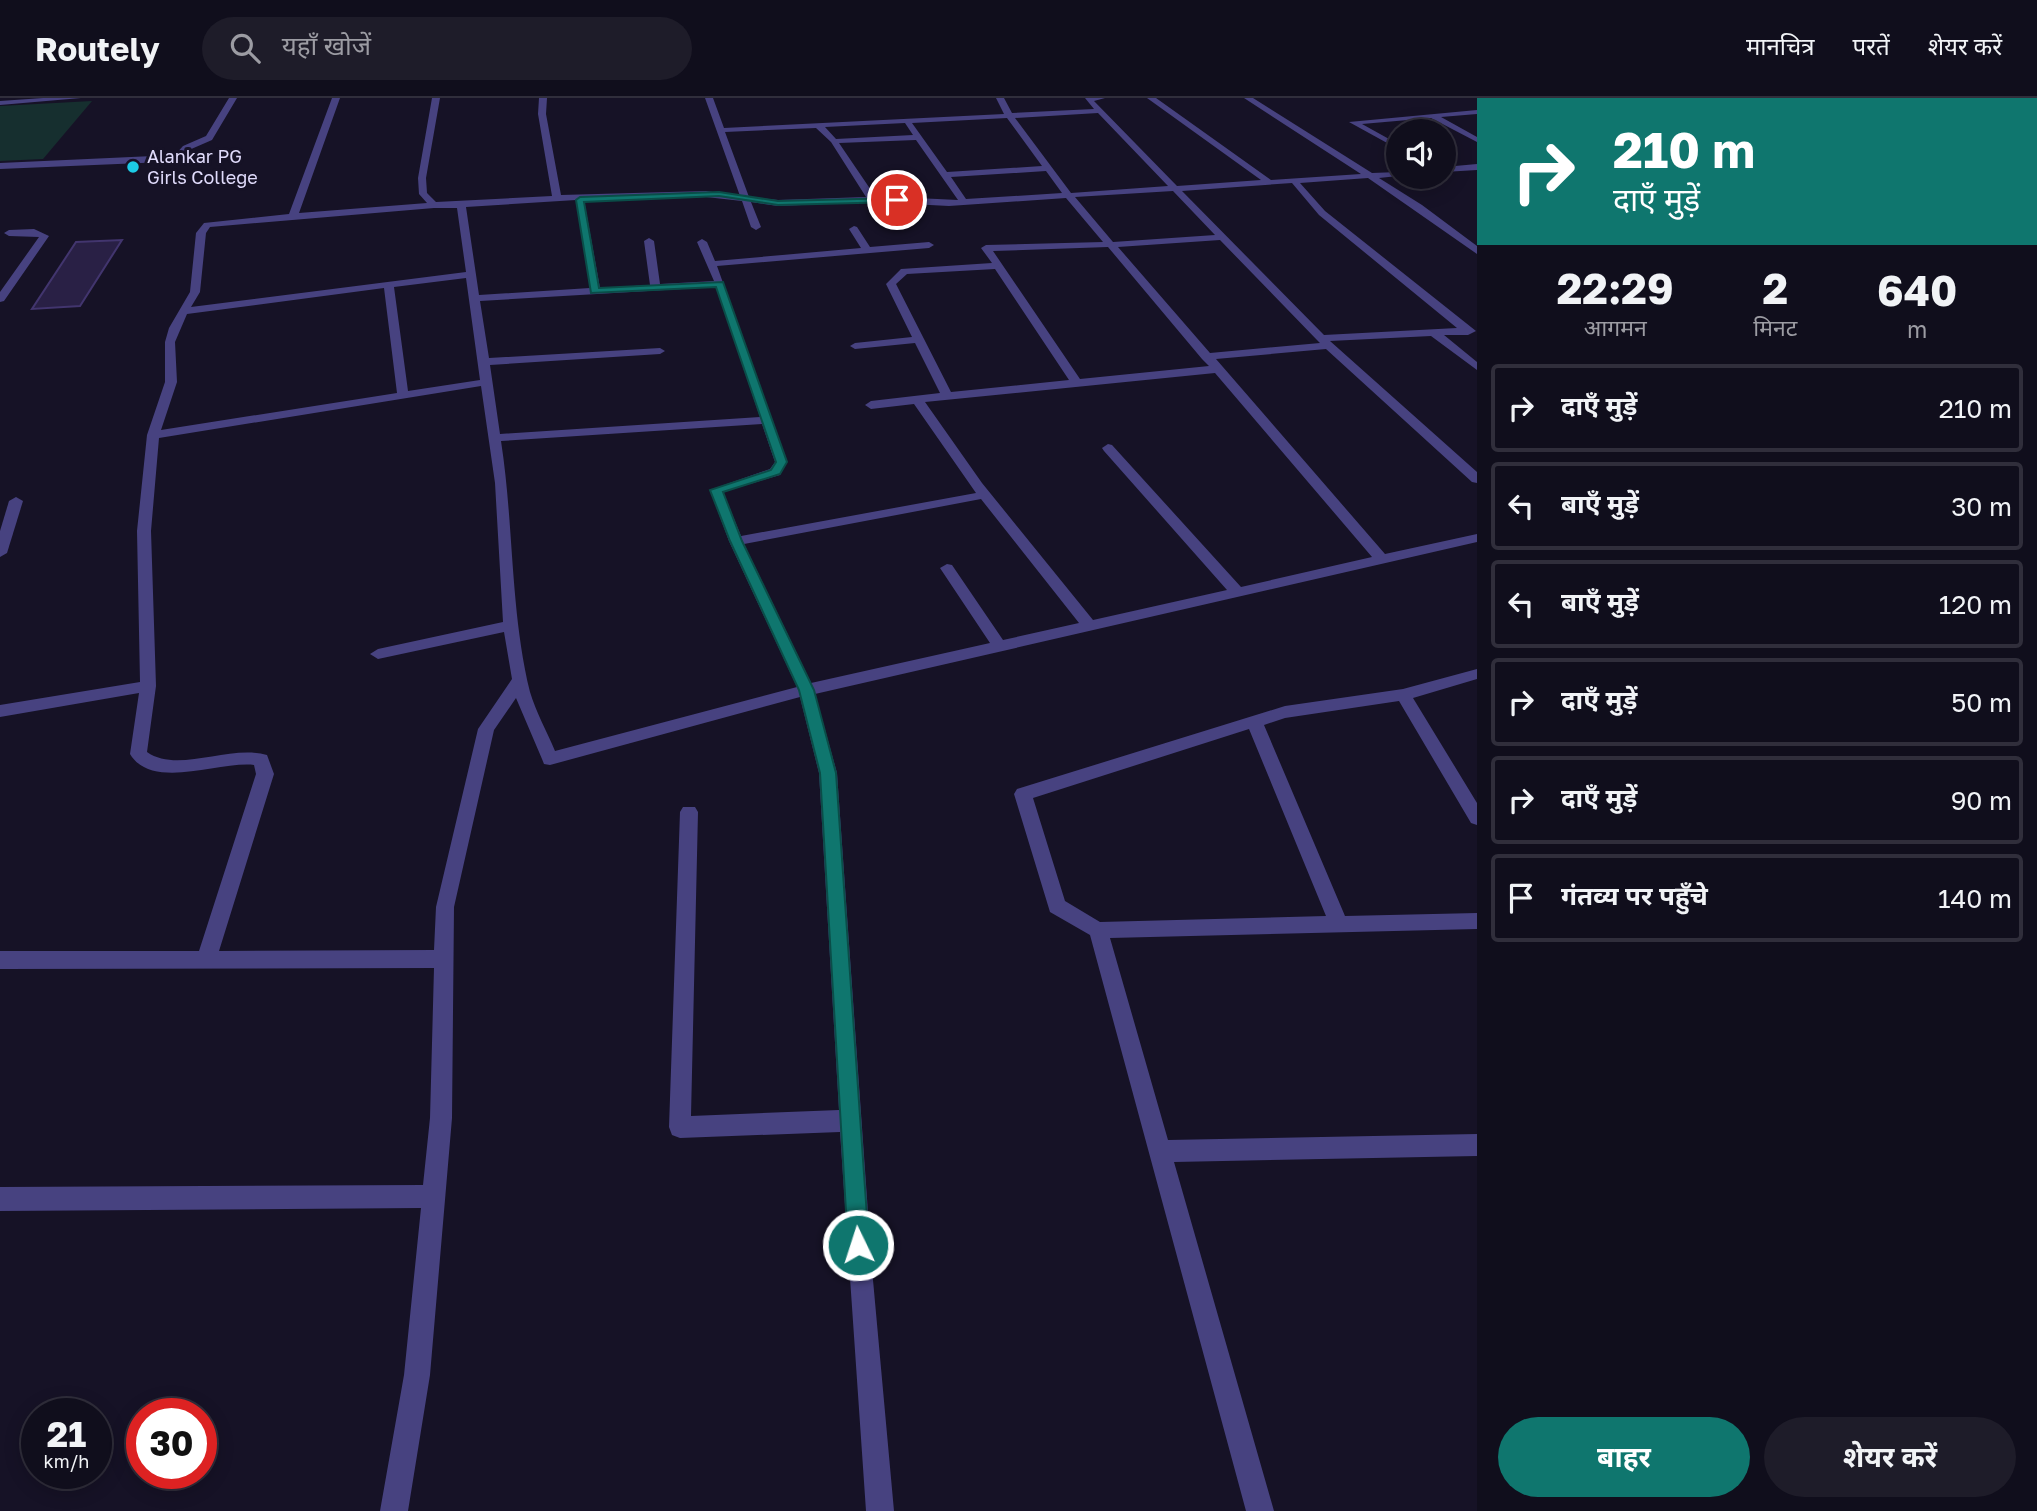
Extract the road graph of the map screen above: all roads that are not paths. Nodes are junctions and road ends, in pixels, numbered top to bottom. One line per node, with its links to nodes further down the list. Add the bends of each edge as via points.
1 (77, 98): 11 (street)
2 (233, 98): 23 (street, via 209,138 178,157)
3 (336, 98): 41 (street)
4 (436, 98): 39 (street, via 422,178 423,194)
5 (543, 98): 34 (street)
6 (709, 98): 18 (street)
7 (1000, 98): 14 (street)
8 (1099, 98): 12 (street, via 1088,99)
9 (1151, 98): 31 (street)
10 (1248, 98): 29 (street)
11 (0, 103)
12 (1100, 111): 14 (street); 32 (street)
13 (1477, 112): 15 (street)
14 (1009, 115): 16 (street); 25 (street)
15 (1431, 115): 20 (street, via 1354,120); 21 (street)
16 (907, 121): 17 (street); 19 (street)
17 (818, 125): 18 (street); 22 (street)
18 (721, 130): 35 (street)
19 (919, 137): 22 (street); 27 (street)
20 (1386, 140)
21 (1477, 140)
22 (834, 141): 36 (street)
23 (0, 166)
24 (1477, 167): 26 (street)
25 (1049, 168): 27 (street); 33 (street)
26 (1456, 169)
27 (945, 175): 38 (street)
28 (1386, 175): 29 (street)
29 (1371, 177): 30 (street); 51 (street)
30 (1295, 182): 31 (street); 62 (street, via 1322,213)
31 (1272, 184): 32 (street)
32 (1177, 190): 33 (street); 45 (street)
33 (1069, 196): 38 (street); 48 (street)
34 (557, 198): 37 (street); 40 (street)
35 (743, 199): 36 (street, via 797,203); 37 (street, via 706,194); 42 (street)
36 (872, 199): 38 (street)
37 (580, 200): 58 (street)
38 (964, 202)
39 (434, 205): 40 (street); 41 (street)
40 (461, 205): 54 (street)
41 (293, 216): 61 (street, via 221,222 203,228 195,292)
42 (756, 227)
43 (854, 229): 50 (street)
44 (9, 233): 60 (street, via 44,236)
45 (1222, 237): 48 (street); 65 (street)
46 (649, 241): 57 (street)
47 (702, 242): 52 (street)
48 (1108, 243): 53 (street, via 986,248); 68 (street)
49 (929, 245): 50 (street)
50 (867, 250): 52 (street)
51 (1477, 251)
52 (711, 264): 55 (street)
53 (998, 266): 64 (street, via 904,271 897,277 891,284); 73 (street)
54 (471, 274): 56 (street); 59 (street)
55 (719, 284): 57 (street); 78 (street)
56 (389, 286): 61 (street); 74 (street)
57 (655, 288): 58 (street)
58 (595, 291): 59 (street)
59 (474, 298): 69 (street)
60 (0, 299)
61 (186, 311): 79 (street, via 172,335 171,382)
62 (1472, 331): 63 (street)
63 (1435, 334): 65 (street); 70 (street)
64 (919, 339): 66 (street); 75 (street)
65 (1325, 342): 68 (street); 82 (street)
66 (855, 346)
67 (660, 351): 69 (street)
68 (1206, 357): 71 (street)
69 (484, 362): 72 (street)
70 (1477, 367)
71 (1216, 369): 73 (street); 88 (street)
72 (487, 382): 74 (street); 80 (street)
73 (1077, 383): 75 (street)
74 (402, 395): 79 (street)
75 (947, 396): 76 (street)
76 (917, 400): 77 (street); 83 (street)
77 (871, 405)
78 (767, 420): 80 (street); 86 (street, via 782,462 775,472 716,490)
79 (153, 435): 97 (street, via 144,531)
80 (495, 438): 91 (street)
81 (1108, 448): 90 (street)
82 (1477, 479)
83 (984, 495): 86 (street); 92 (street)
84 (16, 501): 87 (street)
85 (1477, 538): 88 (street)
86 (736, 541): 98 (street)
87 (0, 554)
88 (1382, 560): 90 (street)
89 (947, 568): 93 (street)
90 (1238, 593): 92 (street)
91 (511, 625): 94 (street); 96 (street)
92 (1090, 627): 93 (street)
93 (1000, 647): 98 (street)
94 (378, 654)
95 (1477, 674): 99 (street)
96 (521, 679): 98 (street, via 550,759); 107 (street, via 486,729 446,907)
97 (148, 686): 100 (street); 109 (street, via 138,754 146,763 175,766 251,757 261,760 265,774)
98 (806, 690): 110 (street, via 828,773)
99 (1404, 695): 101 (street, via 1285,712); 103 (street)
100 (0, 711)
101 (1254, 721): 105 (street); 106 (street, via 1023,794 1057,906)
102 (689, 811): 110 (street, via 680,1127)
103 (1477, 818)
104 (1477, 921): 105 (street)
105 (1339, 924): 106 (street)
106 (1098, 930): 112 (street)
107 (444, 959): 109 (street); 113 (street, via 441,1118)
108 (0, 960): 109 (street)
109 (206, 960)
110 (850, 1121): 116 (street)
111 (1477, 1145): 112 (street)
112 (1160, 1151): 117 (street)
113 (433, 1196): 114 (street); 115 (street, via 417,1375)
114 (0, 1199)
115 (394, 1511)
116 (880, 1511)
117 (1260, 1511)

